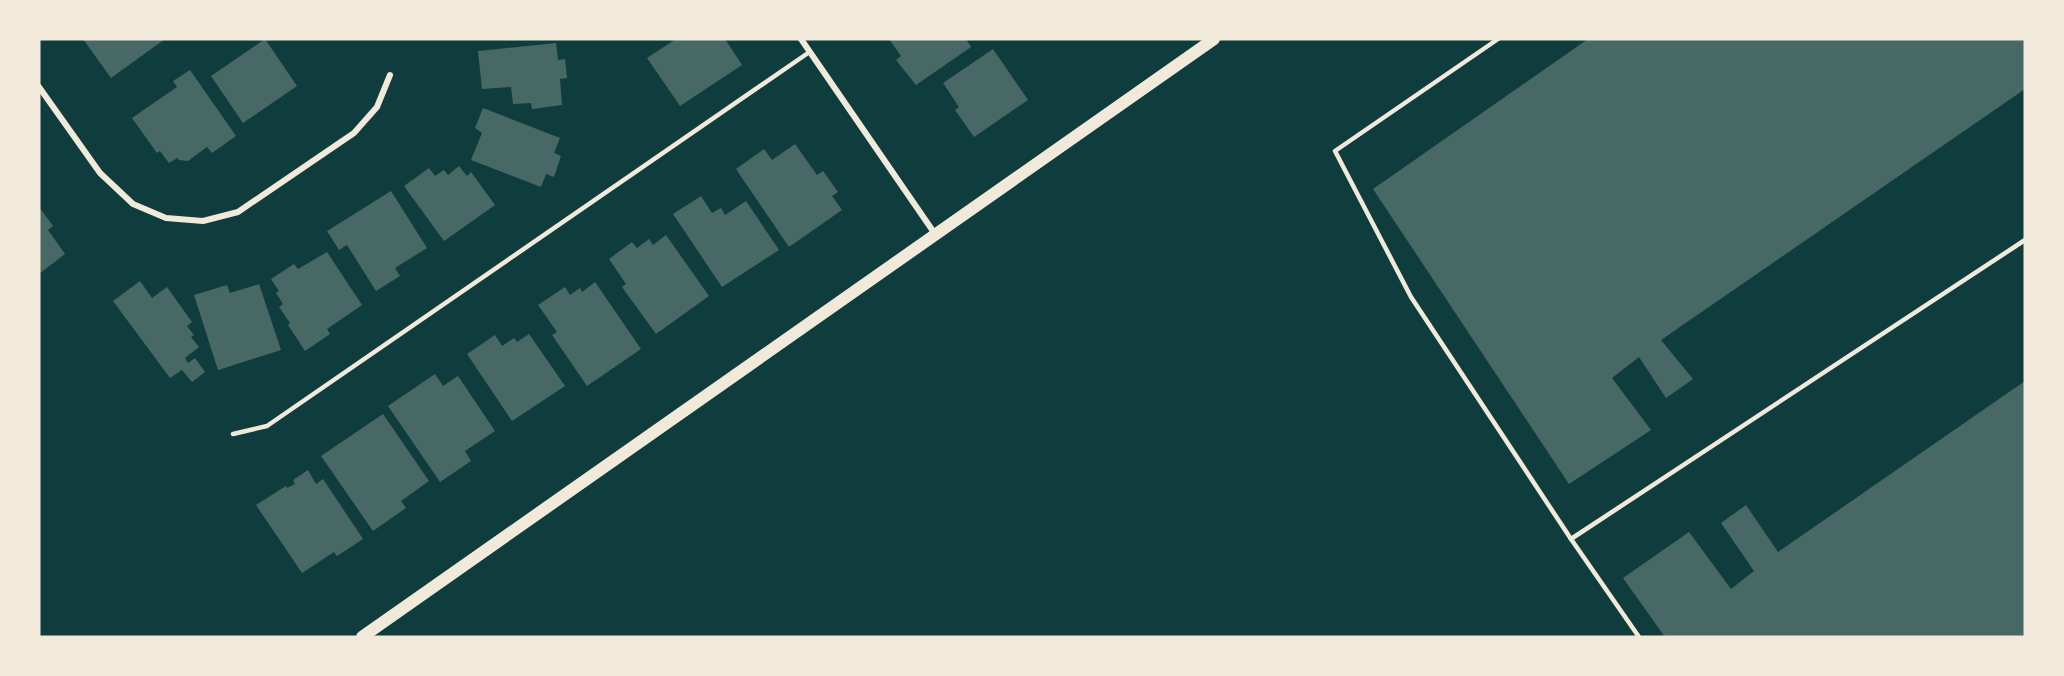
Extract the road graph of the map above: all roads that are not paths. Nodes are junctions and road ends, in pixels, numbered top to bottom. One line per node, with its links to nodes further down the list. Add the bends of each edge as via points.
1 (801, 39): 4 (street)
2 (1215, 39): 7 (main road)
3 (1498, 39): 10 (lane, via 1335,152 1411,297)
4 (808, 52): 7 (street); 9 (lane, via 267,426)
5 (390, 75): 6 (street, via 376,107 354,133 238,212 203,221 166,219 133,204 100,173)
6 (39, 87)
7 (936, 234): 11 (main road)
8 (2025, 240): 10 (lane)
9 (233, 435)
10 (1571, 539): 12 (lane)
11 (362, 637)
12 (1639, 637)

